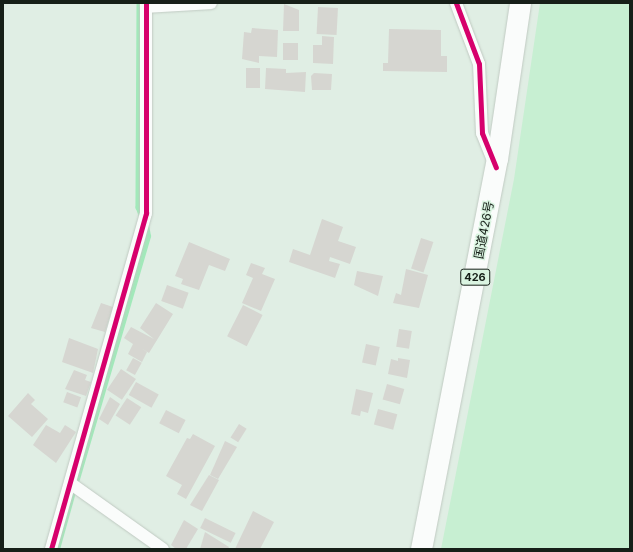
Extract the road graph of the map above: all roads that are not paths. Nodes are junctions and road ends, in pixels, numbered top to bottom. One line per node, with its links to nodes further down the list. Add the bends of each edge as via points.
1 (211, 3): 4 (street)
2 (456, 3): 5 (street, via 479,64 482,133)
3 (520, 3): 5 (highway, 国道426号 / 426)
4 (146, 5): 6 (street, via 146,213)
5 (496, 167): 9 (highway, 国道426号 / 426)
6 (70, 483): 7 (street); 8 (street)
7 (51, 549)
8 (163, 549)
9 (421, 549)

